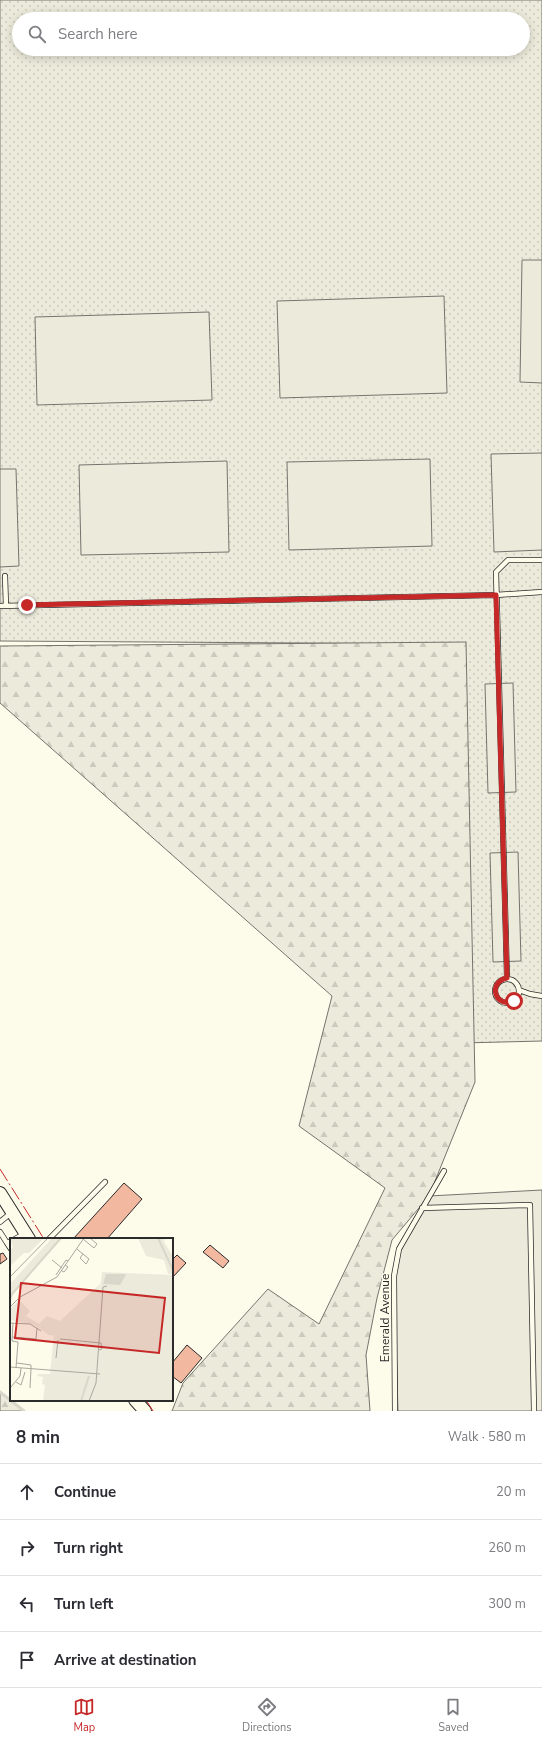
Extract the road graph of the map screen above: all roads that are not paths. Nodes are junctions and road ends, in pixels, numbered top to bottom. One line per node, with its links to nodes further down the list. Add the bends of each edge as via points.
1 (542, 560): 4 (lane, via 508,560 496,572)
2 (5, 576): 6 (lane)
3 (542, 592): 4 (lane)
4 (496, 595): 6 (lane); 7 (lane)
5 (0, 606): 6 (lane)
6 (6, 606)
7 (507, 978): 8 (lane, via 514,980); 8 (lane, via 496,984 498,1000 510,1003 517,998)
8 (519, 990): 9 (lane)
9 (542, 996)
10 (444, 1171): 13 (lane, Emerald Avenue)
11 (105, 1182): 18 (lane)
12 (0, 1193): 14 (street)
13 (422, 1208): 22 (lane, Emerald Avenue, via 399,1249 394,1276); 23 (lane, via 530,1205)
14 (12, 1212): 15 (lane); 17 (street)
15 (0, 1222)
16 (0, 1232): 19 (lane)
17 (23, 1237)
18 (50, 1238)
19 (9, 1242)
20 (137, 1401): 21 (street)
21 (145, 1411)
22 (395, 1411)
23 (534, 1411)

